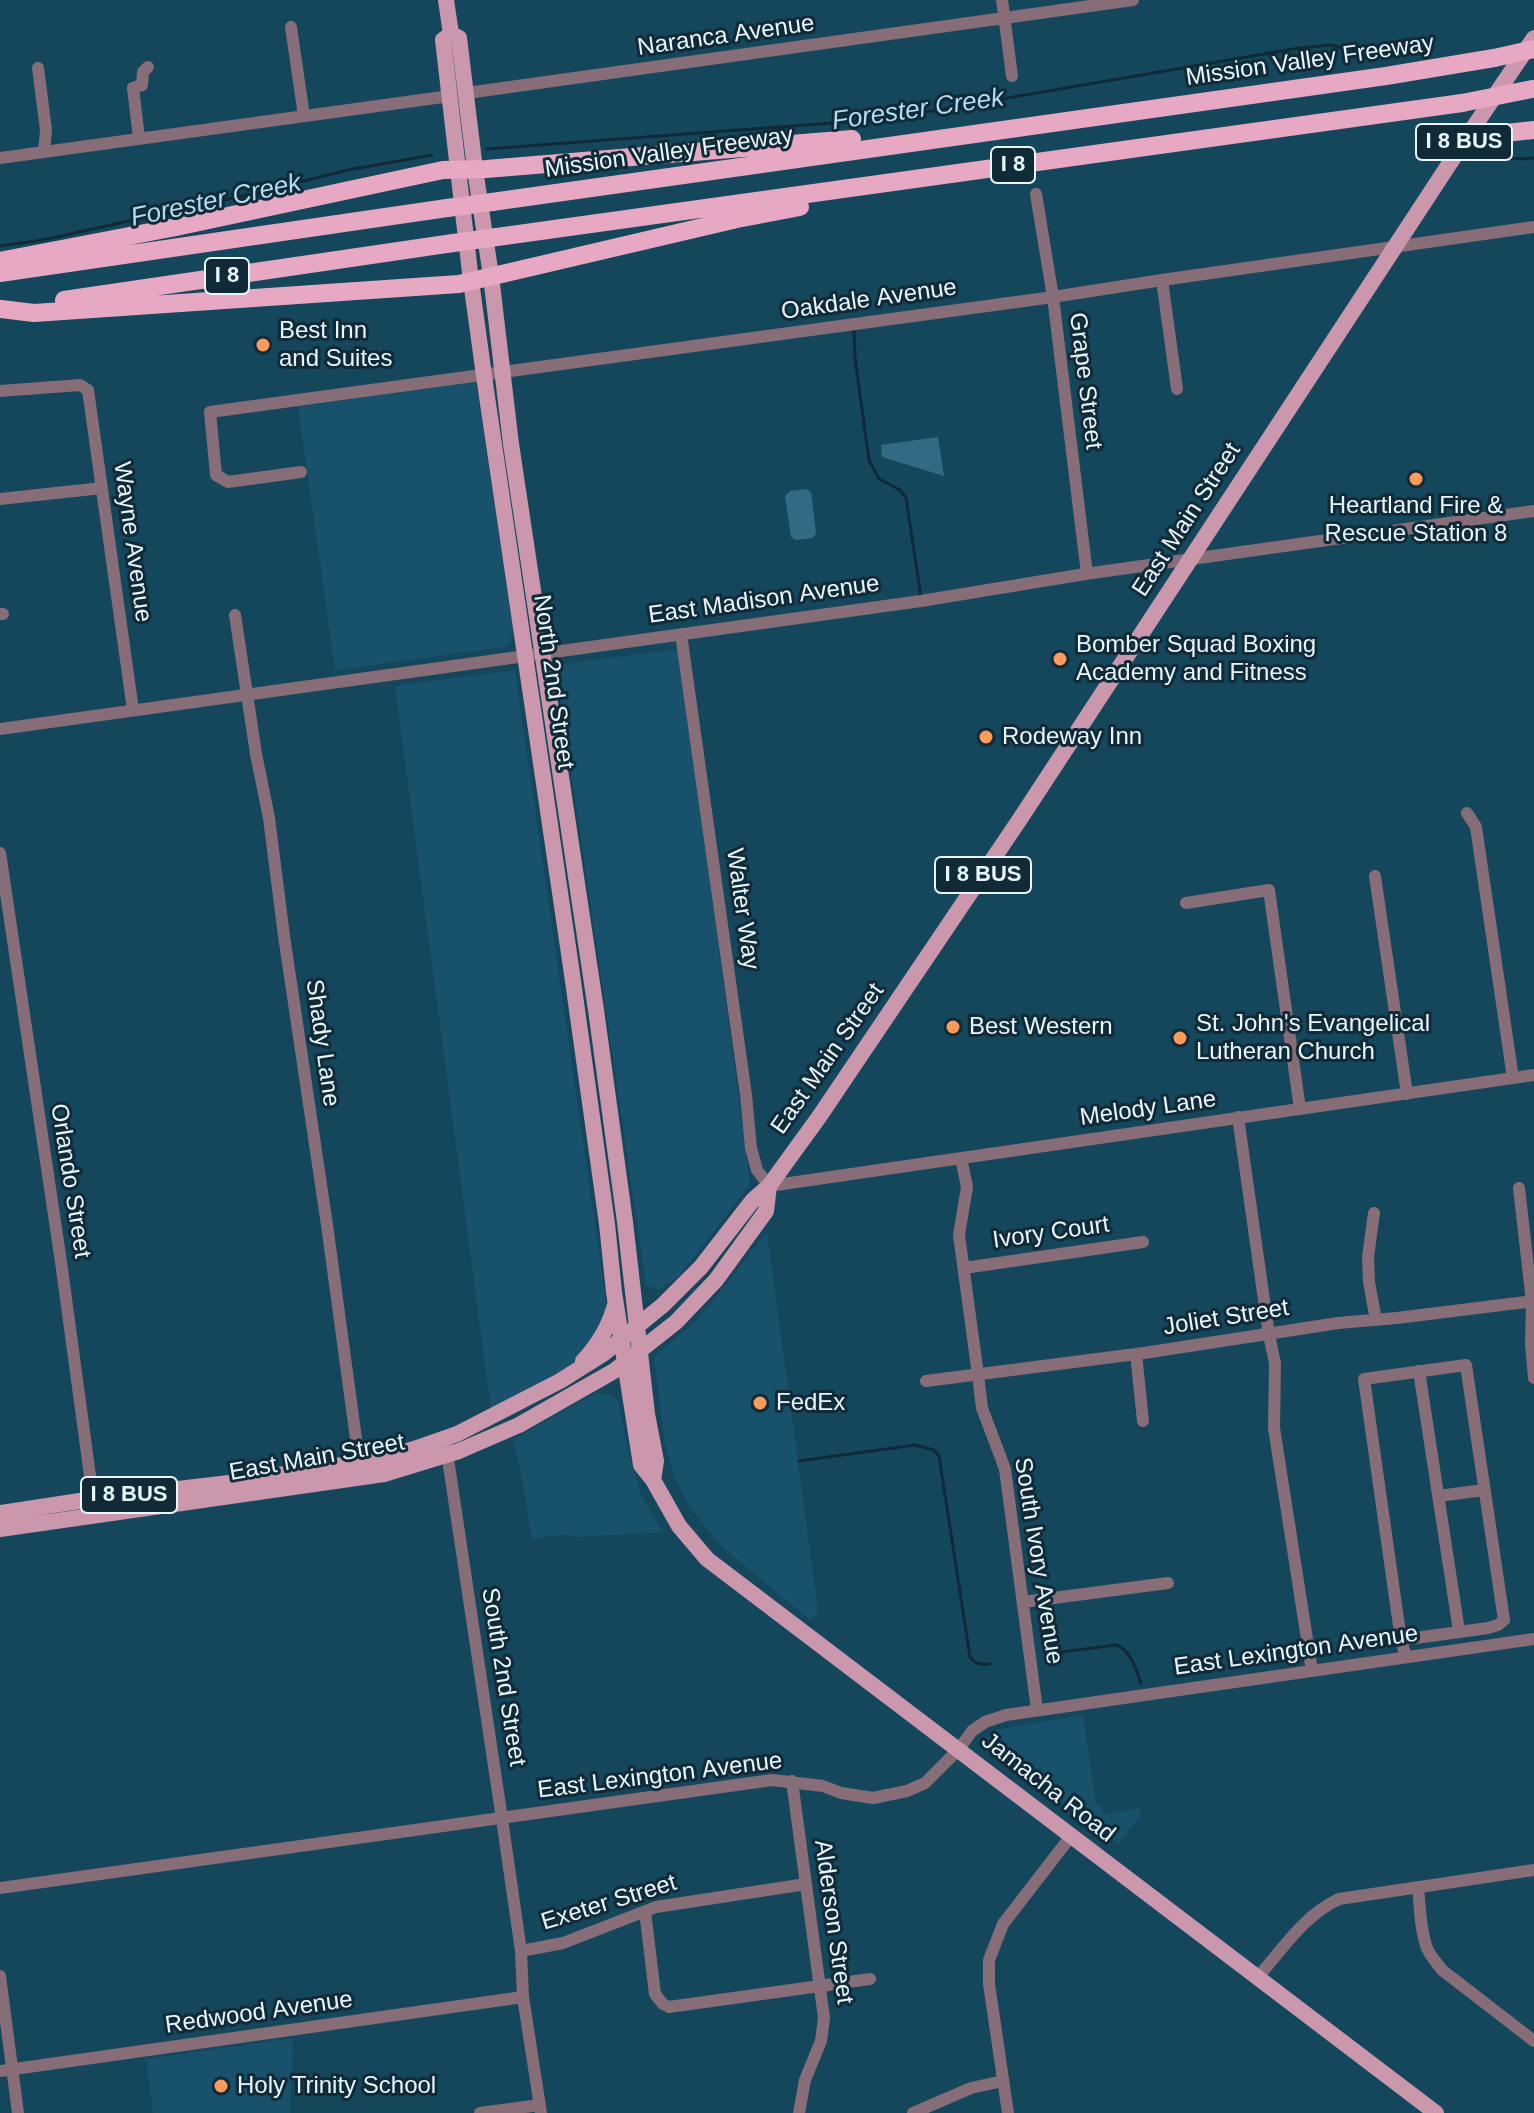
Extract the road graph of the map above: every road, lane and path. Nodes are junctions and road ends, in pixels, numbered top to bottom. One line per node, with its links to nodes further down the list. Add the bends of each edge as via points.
1 (446, 0): 6 (main road, North 2nd Street)
2 (1002, 0): 4 (street)
3 (1133, 0): 4 (street, Naranca Avenue)
4 (1004, 18): 11 (street); 13 (street, Naranca Avenue)
5 (291, 27): 14 (street)
6 (451, 34): 13 (main road, North 2nd Street, via 459,38); 13 (main road, North 2nd Street, via 443,40)
7 (1534, 38): 16 (main road, East Main Street / I 8 BUS)
8 (1534, 49): 18 (highway, Mission Valley Freeway / I 8, bridge, via 1386,76)
9 (148, 67): 17 (street, via 142,85 133,88)
10 (38, 68): 19 (street)
11 (1012, 76)
12 (1533, 89): 22 (highway, I 8, bridge)
13 (458, 95): 14 (street, Naranca Avenue); 21 (main road, North 2nd Street); 21 (main road, North 2nd Street, via 473,148)
14 (304, 116): 17 (street, Naranca Avenue)
15 (1534, 130): 16 (highway)
16 (1467, 137): 25 (main road, East Main Street / I 8 BUS)
17 (139, 138): 19 (street, Naranca Avenue)
18 (935, 138): 21 (highway, via 898,135); 27 (highway, Mission Valley Freeway / I 8, bridge)
19 (44, 152): 20 (street, Naranca Avenue)
20 (0, 158)
21 (467, 169): 26 (highway); 28 (main road, North 2nd Street); 30 (main road, North 2nd Street)
22 (960, 173): 28 (highway); 32 (highway, I 8, bridge)
23 (1036, 194): 31 (street, Grape Street)
24 (1534, 227): 25 (street, Oakdale Avenue)
25 (1395, 247): 29 (street, Oakdale Avenue); 41 (main road, East Main Street / I 8 BUS)
26 (0, 261)
27 (0, 273)
28 (491, 276): 30 (highway); 33 (main road, North 2nd Street)
29 (1162, 280): 31 (street, Oakdale Avenue); 35 (street)
30 (471, 281): 32 (highway, via 34,313); 34 (main road, North 2nd Street)
31 (1053, 297): 33 (street, Oakdale Avenue); 42 (street, Grape Street)
32 (1, 309)
33 (502, 372): 34 (street, Oakdale Avenue); 45 (main road, North 2nd Street)
34 (485, 375): 37 (street, Oakdale Avenue, via 210,412 216,475 228,482); 46 (main road, North 2nd Street)
35 (1177, 389)
36 (0, 391): 38 (street, Wayne Avenue, via 80,385 88,390)
37 (301, 472)
38 (102, 488): 39 (street); 48 (street, Wayne Avenue)
39 (0, 499)
40 (1534, 511): 41 (street, East Madison Avenue)
41 (1190, 559): 42 (street, East Madison Avenue); 68 (main road, East Main Street / I 8 BUS, via 964,903)
42 (1087, 574): 44 (street, East Madison Avenue)
43 (235, 615): 47 (street, Shady Lane)
44 (681, 634): 45 (street, East Madison Avenue); 68 (street, Walter Way, via 751,1148)
45 (543, 653): 46 (street, East Madison Avenue); 52 (main road, North 2nd Street)
46 (525, 656): 47 (street, East Madison Avenue); 50 (main road, North 2nd Street)
47 (247, 695): 48 (street, East Madison Avenue); 93 (street, Shady Lane, via 269,818)
48 (133, 710): 49 (street, East Madison Avenue)
49 (0, 729)
50 (547, 811): 52 (main road); 56 (main road, North 2nd Street)
51 (1467, 813): 62 (street, via 1476,827)
52 (571, 839): 57 (main road, North 2nd Street)
53 (0, 853): 97 (street, Orlando Street)
54 (1375, 876): 63 (street)
55 (1186, 903): 65 (street, via 1269,890)
56 (571, 967): 57 (main road, via 580,979); 58 (main road, North 2nd Street)
57 (591, 982): 59 (main road, North 2nd Street)
58 (581, 1038): 59 (main road, via 590,1058); 60 (main road, North 2nd Street)
59 (602, 1068): 64 (main road, North 2nd Street)
60 (585, 1073): 64 (main road); 75 (main road, North 2nd Street)
61 (1534, 1075): 62 (street, Melody Lane)
62 (1513, 1078): 63 (street, Melody Lane)
63 (1407, 1094): 65 (street, Melody Lane)
64 (607, 1103): 73 (main road, North 2nd Street)
65 (1300, 1109): 66 (street, Melody Lane)
66 (1238, 1117): 67 (street, Melody Lane); 79 (street)
67 (961, 1158): 68 (street, Melody Lane); 72 (street, South Ivory Avenue, via 967,1187 959,1235)
68 (769, 1186): 74 (main road, East Main Street / I 8 BUS); 81 (main road, East Main Street / I 8 BUS, via 766,1211 716,1280)
69 (1519, 1188): 76 (street)
70 (1374, 1213): 77 (street, via 1368,1257)
71 (1143, 1242): 72 (street, Ivory Court)
72 (964, 1268): 86 (street, South Ivory Avenue)
73 (632, 1289): 74 (main road, via 638,1298 651,1302); 78 (main road, North 2nd Street)
74 (668, 1300): 78 (main road, East Main Street / I 8 BUS)
75 (616, 1302): 80 (main road, North 2nd Street); 85 (main road, via 604,1335)
76 (1533, 1302): 77 (street, Joliet Street); 87 (street)
77 (1376, 1320): 79 (street, Joliet Street)
78 (638, 1326): 80 (main road, East Main Street / I 8 BUS); 81 (main road, Jamacha Road)
79 (1269, 1335): 82 (street, Joliet Street); 106 (street, via 1275,1363 1274,1428)
80 (621, 1340): 83 (main road, Jamacha Road); 85 (main road, East Main Street / I 8 BUS)
81 (641, 1350): 83 (main road, East Main Street / I 8 BUS); 94 (main road, Jamacha Road, via 656,1461)
82 (1136, 1354): 86 (street, Joliet Street); 91 (street)
83 (625, 1363): 89 (main road, East Main Street / I 8 BUS); 90 (main road, Jamacha Road)
84 (1419, 1371): 95 (street, via 1466,1365); 96 (street); 103 (street, via 1364,1379)
85 (572, 1374): 92 (main road, East Main Street / I 8 BUS)
86 (978, 1375): 88 (street, Joliet Street); 101 (street, South Ivory Avenue, via 982,1408 1005,1469)
87 (1534, 1378)
88 (926, 1381)
89 (597, 1382): 90 (main road); 92 (main road, East Main Street / I 8 BUS, via 519,1425)
90 (630, 1397): 94 (main road, Jamacha Road, via 641,1465)
91 (1143, 1421)
92 (446, 1447): 93 (main road, East Main Street / I 8 BUS, via 384,1474); 110 (street, South 2nd Street)
93 (360, 1470): 97 (main road, East Main Street / I 8 BUS)
94 (653, 1480): 108 (main road, Jamacha Road, via 679,1526 707,1559)
95 (1484, 1490): 96 (street); 102 (street, via 1504,1620)
96 (1438, 1496): 102 (street)
97 (94, 1507): 98 (main road, East Main Street / I 8 BUS); 99 (main road, East Main Street / I 8 BUS)
98 (0, 1513)
99 (0, 1529)
100 (1168, 1583): 101 (street)
101 (1023, 1602): 107 (street, South Ivory Avenue)
102 (1459, 1631): 103 (street)
103 (1401, 1640): 105 (street)
104 (1533, 1644): 105 (street, East Lexington Avenue)
105 (1406, 1657): 106 (street, East Lexington Avenue)
106 (1312, 1671): 107 (street, East Lexington Avenue)
107 (1037, 1710): 108 (street, East Lexington Avenue, via 985,1722)
108 (959, 1749): 109 (street, East Lexington Avenue, via 925,1783 873,1798); 111 (main road, Jamacha Road)
109 (792, 1781): 110 (street, East Lexington Avenue); 113 (street, Alderson Street)
110 (502, 1819): 115 (street, East Lexington Avenue); 117 (street, South 2nd Street)
111 (1071, 1836): 119 (main road, Jamacha Road); 125 (street, via 1003,1924 989,1960)
112 (1534, 1870): 114 (street)
113 (806, 1884): 116 (street, Exeter Street); 121 (street, Alderson Street)
114 (1418, 1887): 119 (street, via 1354,1895 1327,1905 1310,1916); 123 (street, via 1423,1936 1442,1970)
115 (0, 1888)
116 (645, 1911): 117 (street, Exeter Street, via 563,1943); 121 (street, via 655,1994 669,2007)
117 (521, 1951): 122 (street, South 2nd Street)
118 (0, 1976): 124 (street)
119 (1257, 1978): 132 (main road, Jamacha Road)
120 (870, 1979): 121 (street)
121 (820, 1986): 129 (street, Alderson Street, via 821,2041)
122 (523, 1997): 124 (street, Redwood Avenue); 126 (street, South 2nd Street)
123 (1534, 2041)
124 (6, 2070): 127 (street)
125 (1003, 2081): 130 (street, via 971,2088); 131 (street)
126 (540, 2109): 128 (street)
127 (18, 2113)
128 (480, 2113)
129 (799, 2113)
130 (913, 2113)
131 (1008, 2113)
132 (1436, 2113)

